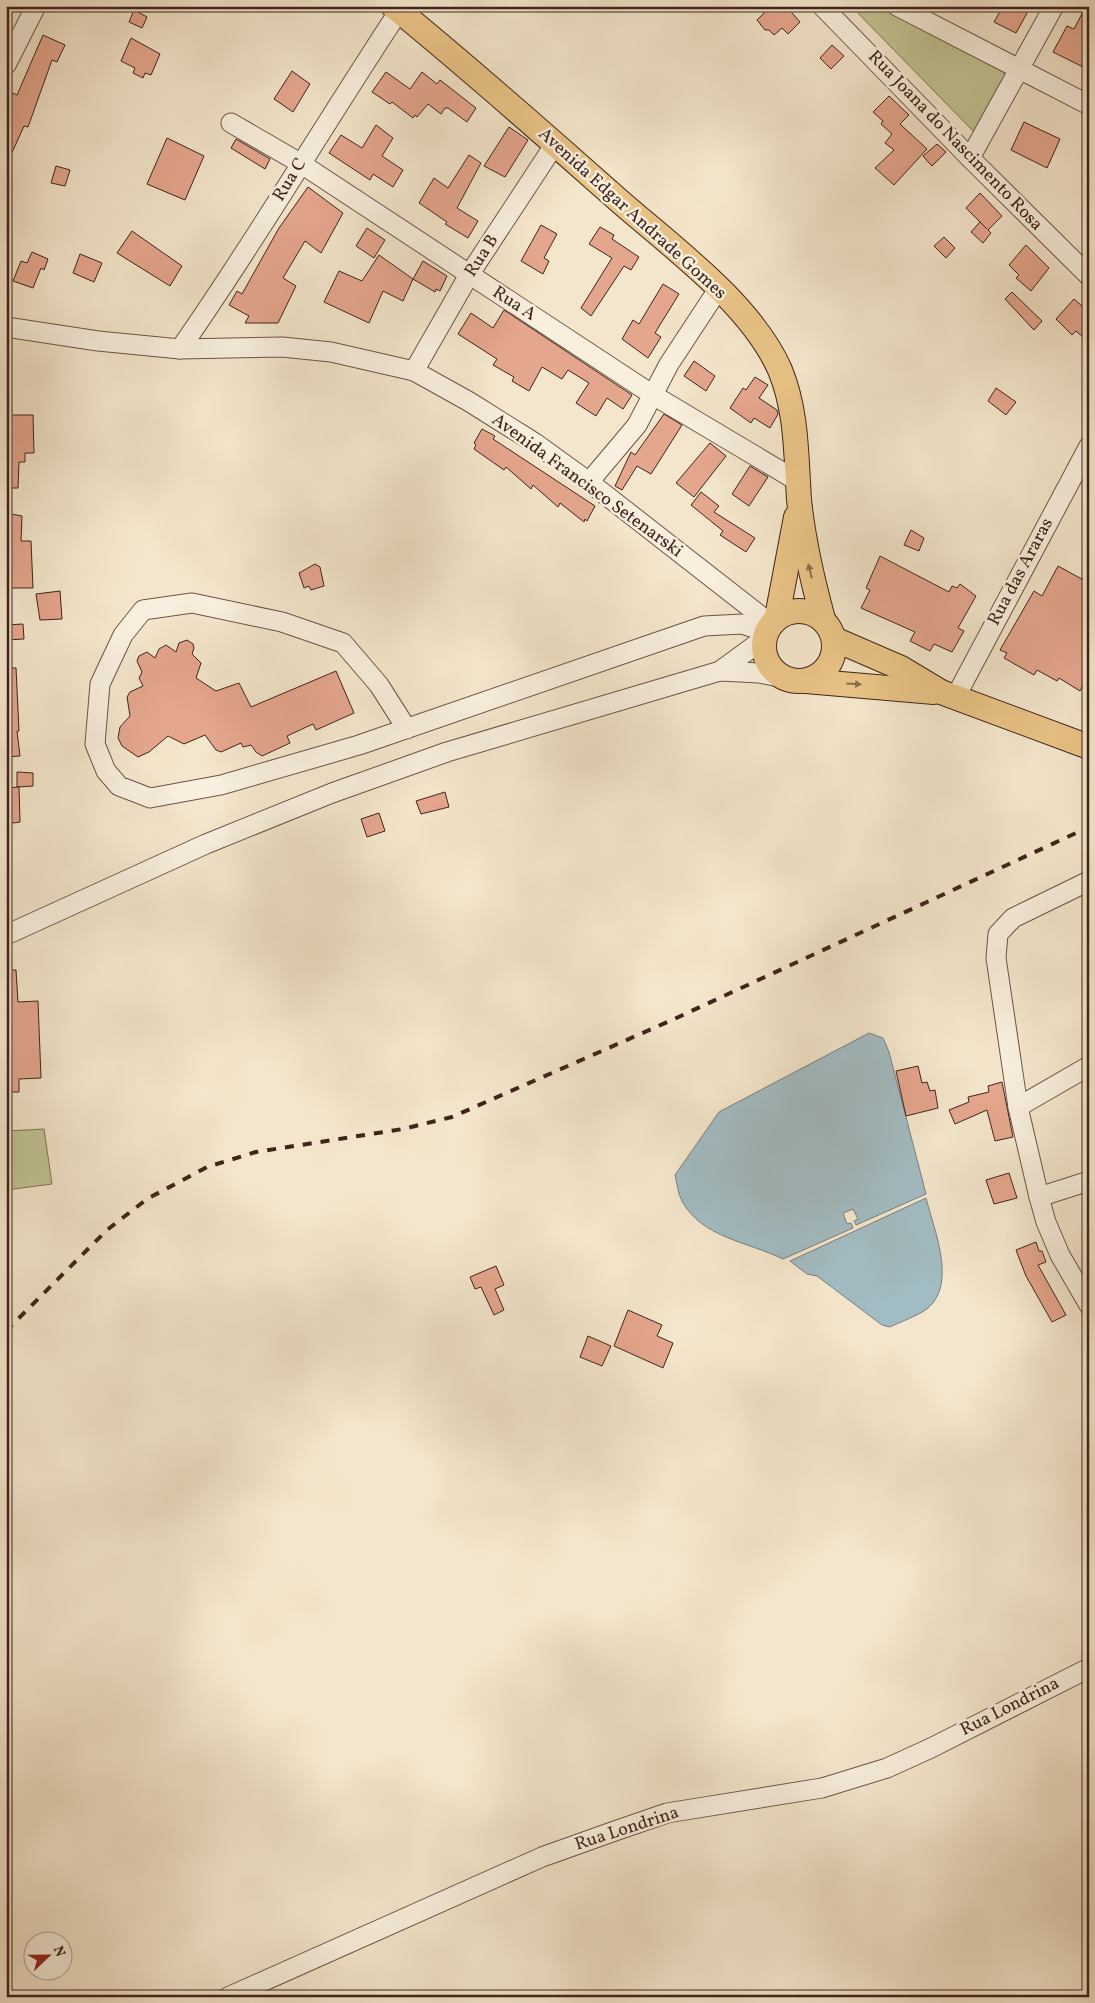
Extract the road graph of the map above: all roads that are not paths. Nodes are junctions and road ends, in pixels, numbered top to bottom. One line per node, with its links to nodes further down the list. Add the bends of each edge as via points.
1 (36, 6): 6 (street)
2 (822, 6): 11 (street, Rua Joana do Nascimento Rosa)
3 (897, 6): 7 (street)
4 (1054, 6): 7 (street)
5 (396, 9): 10 (main road, Avenida Edgar Andrade Gomes); 12 (street, Rua C)
6 (6, 65)
7 (1020, 69): 8 (street); 11 (street)
8 (1089, 105)
9 (231, 123): 12 (street, Rua A)
10 (555, 144): 13 (street, Rua B); 15 (main road, Avenida Edgar Andrade Gomes)
11 (970, 158): 14 (street, Rua Joana do Nascimento Rosa)
12 (300, 163): 13 (street, Rua A); 17 (street, Rua C, via 220,292)
13 (469, 275): 18 (street, Rua B); 19 (street, Rua A)
14 (1089, 276)
15 (719, 288): 19 (street); 22 (main road, Avenida Edgar Andrade Gomes, via 762,339 780,371 794,420)
16 (6, 326): 17 (street, Avenida Francisco Setenarski, via 98,341)
17 (180, 349): 18 (street, Avenida Francisco Setenarski, via 282,347 331,352)
18 (414, 371): 21 (street, Avenida Francisco Setenarski, via 535,443)
19 (654, 395): 21 (street, via 637,425); 22 (street, Rua A)
20 (1089, 446): 28 (street, Rua das Araras)
21 (589, 482): 24 (street, Avenida Francisco Setenarski)
22 (799, 490): 23 (main road, Avenida Edgar Andrade Gomes, one-way to 22, via 808,560); 24 (main road, Avenida Edgar Andrade Gomes)
23 (823, 618): 24 (main road, via 812,612 788,612); 25 (main road)
24 (770, 628): 26 (street); 27 (main road, via 764,650 767,661 774,670); 29 (street, via 742,624 704,626)
25 (834, 639): 27 (main road, via 832,661 825,670); 28 (main road, via 901,668)
26 (720, 671): 27 (street); 32 (street, via 447,752 332,793 206,844)
27 (795, 679): 28 (main road, one-way to 28)
28 (948, 695): 30 (main road)
29 (407, 729): 29 (street, via 221,786 150,798 119,786 106,771 94,744 100,684 123,635 143,610 192,603 282,622 343,643 379,686)
30 (1089, 747)
31 (1089, 881): 34 (street, via 1013,918 998,934 996,958)
32 (6, 936)
33 (1089, 1066): 34 (street)
34 (1018, 1107): 36 (street)
35 (1089, 1181): 36 (street)
36 (1039, 1197): 37 (street, via 1060,1255)
37 (1089, 1305)
38 (1089, 1668): 39 (street, Rua Londrina, via 887,1768 822,1788 667,1813 542,1857)
39 (228, 1997)

